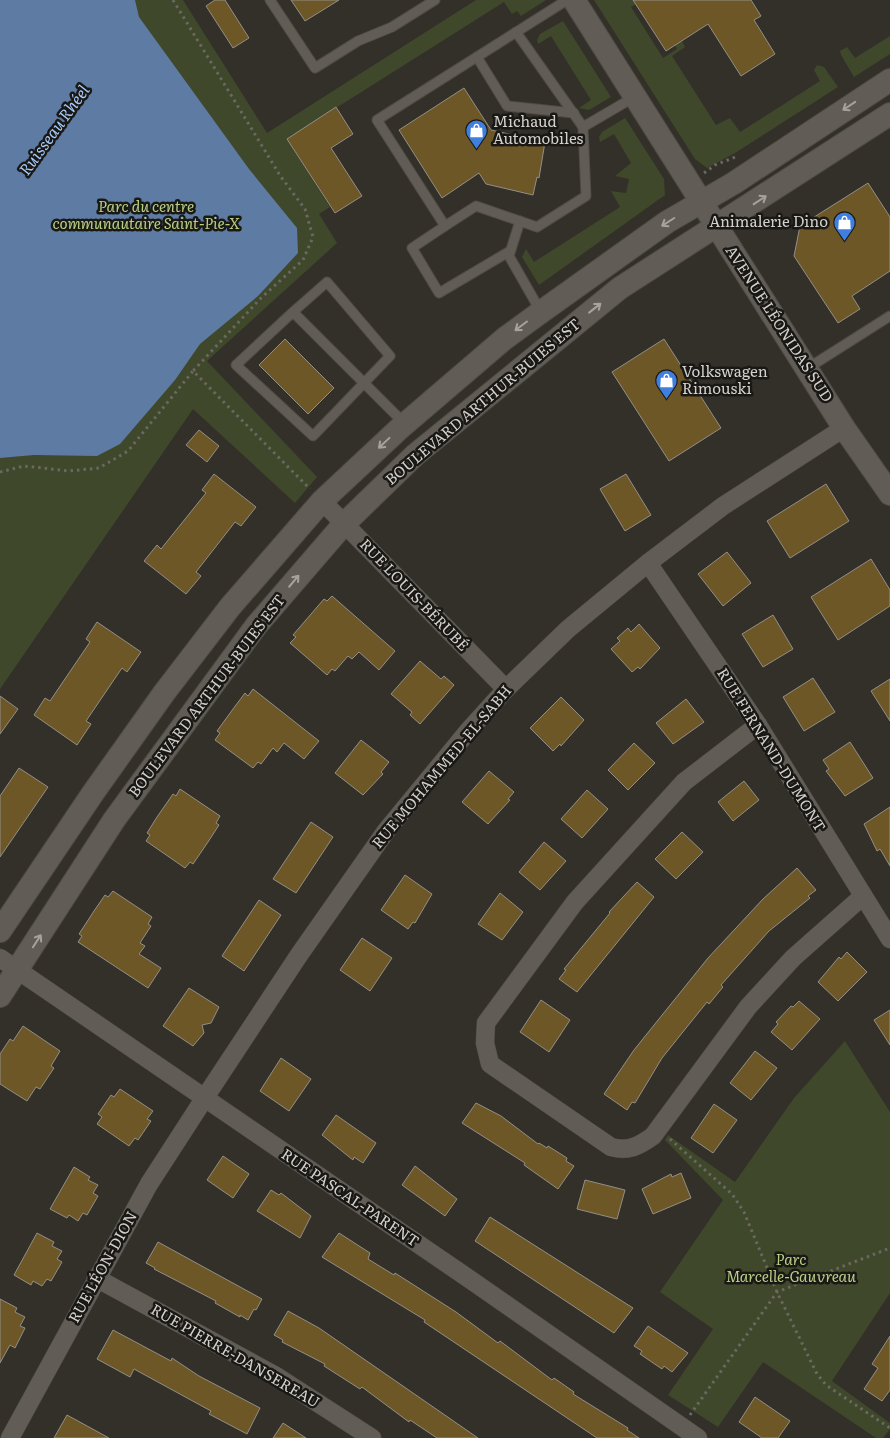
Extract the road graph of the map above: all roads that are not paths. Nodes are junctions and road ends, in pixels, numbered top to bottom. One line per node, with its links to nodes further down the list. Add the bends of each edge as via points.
1 (270, 0): 2 (lane, via 315,68)
2 (435, 0)
3 (567, 0): 5 (lane)
4 (574, 0): 8 (street, AVENUE LÉONIDAS SUD)
5 (516, 32): 6 (lane); 9 (lane)
6 (477, 57): 9 (lane, via 507,106); 14 (lane, via 377,120)
7 (890, 80): 12 (street, BOULEVARD ARTHUR-BUIES EST, one-way to 12)
8 (636, 96): 11 (lane); 12 (street, AVENUE LÉONIDAS SUD)
9 (574, 113): 11 (lane)
10 (890, 114): 15 (street, BOULEVARD ARTHUR-BUIES EST, one-way to 10)
11 (583, 127): 13 (lane, via 586,196 537,227)
12 (702, 201): 15 (street, AVENUE LÉONIDAS SUD); 18 (street, BOULEVARD ARTHUR-BUIES EST, one-way to 18, via 606,263)
13 (520, 221): 14 (lane, via 476,206); 16 (lane)
14 (445, 226): 16 (lane, via 412,248 439,293)
15 (717, 226): 20 (street, AVENUE LÉONIDAS SUD); 26 (street, BOULEVARD ARTHUR-BUIES EST, one-way to 15, via 415,455 523,365 620,288)
16 (510, 251): 18 (lane, via 509,256)
17 (293, 312): 21 (lane); 21 (lane, via 327,282 390,356); 21 (lane, via 236,365 313,436)
18 (541, 312): 22 (street, BOULEVARD ARTHUR-BUIES EST, one-way to 22)
19 (890, 316): 20 (lane)
20 (808, 368): 23 (street, AVENUE LÉONIDAS SUD)
21 (365, 383): 22 (lane)
22 (405, 424): 25 (street, BOULEVARD ARTHUR-BUIES EST, one-way to 25)
23 (844, 428): 24 (street, AVENUE LÉONIDAS SUD); 27 (street, RUE MOHAMMED-EL-SABH, via 723,506)
24 (889, 490)
25 (322, 501): 26 (street, RUE LOUIS-BÉRUBÉ); 31 (street, BOULEVARD ARTHUR-BUIES EST, via 230,607 164,693)
26 (343, 525): 28 (street, RUE LOUIS-BÉRUBÉ); 33 (street, BOULEVARD ARTHUR-BUIES EST, one-way to 26, via 256,626)
27 (648, 563): 28 (street, RUE MOHAMMED-EL-SABH, via 568,630); 29 (street, RUE FERNAND-DUMONT)
28 (506, 689): 35 (street, RUE MOHAMMED-EL-SABH, via 386,831)
29 (758, 725): 30 (street, RUE FERNAND-DUMONT); 30 (street, via 684,782 575,902 486,1023 485,1043 490,1064 611,1148 637,1147 653,1136 748,1007 793,958)
30 (863, 896): 32 (street, RUE FERNAND-DUMONT)
31 (0, 931)
32 (890, 939)
33 (8, 965): 34 (street, BOULEVARD ARTHUR-BUIES EST); 35 (street, RUE PASCAL-PARENT)
34 (0, 996)
35 (204, 1099): 36 (street, RUE LÉON-DION, via 149,1184); 37 (street, RUE PASCAL-PARENT, via 465,1276)
36 (96, 1278): 38 (street, RUE LÉON-DION); 39 (street, RUE PIERRE-DANSEREAU, via 276,1376)
37 (679, 1433): 40 (street, RUE PASCAL-PARENT)
38 (10, 1438)
39 (372, 1438)
40 (698, 1438)

